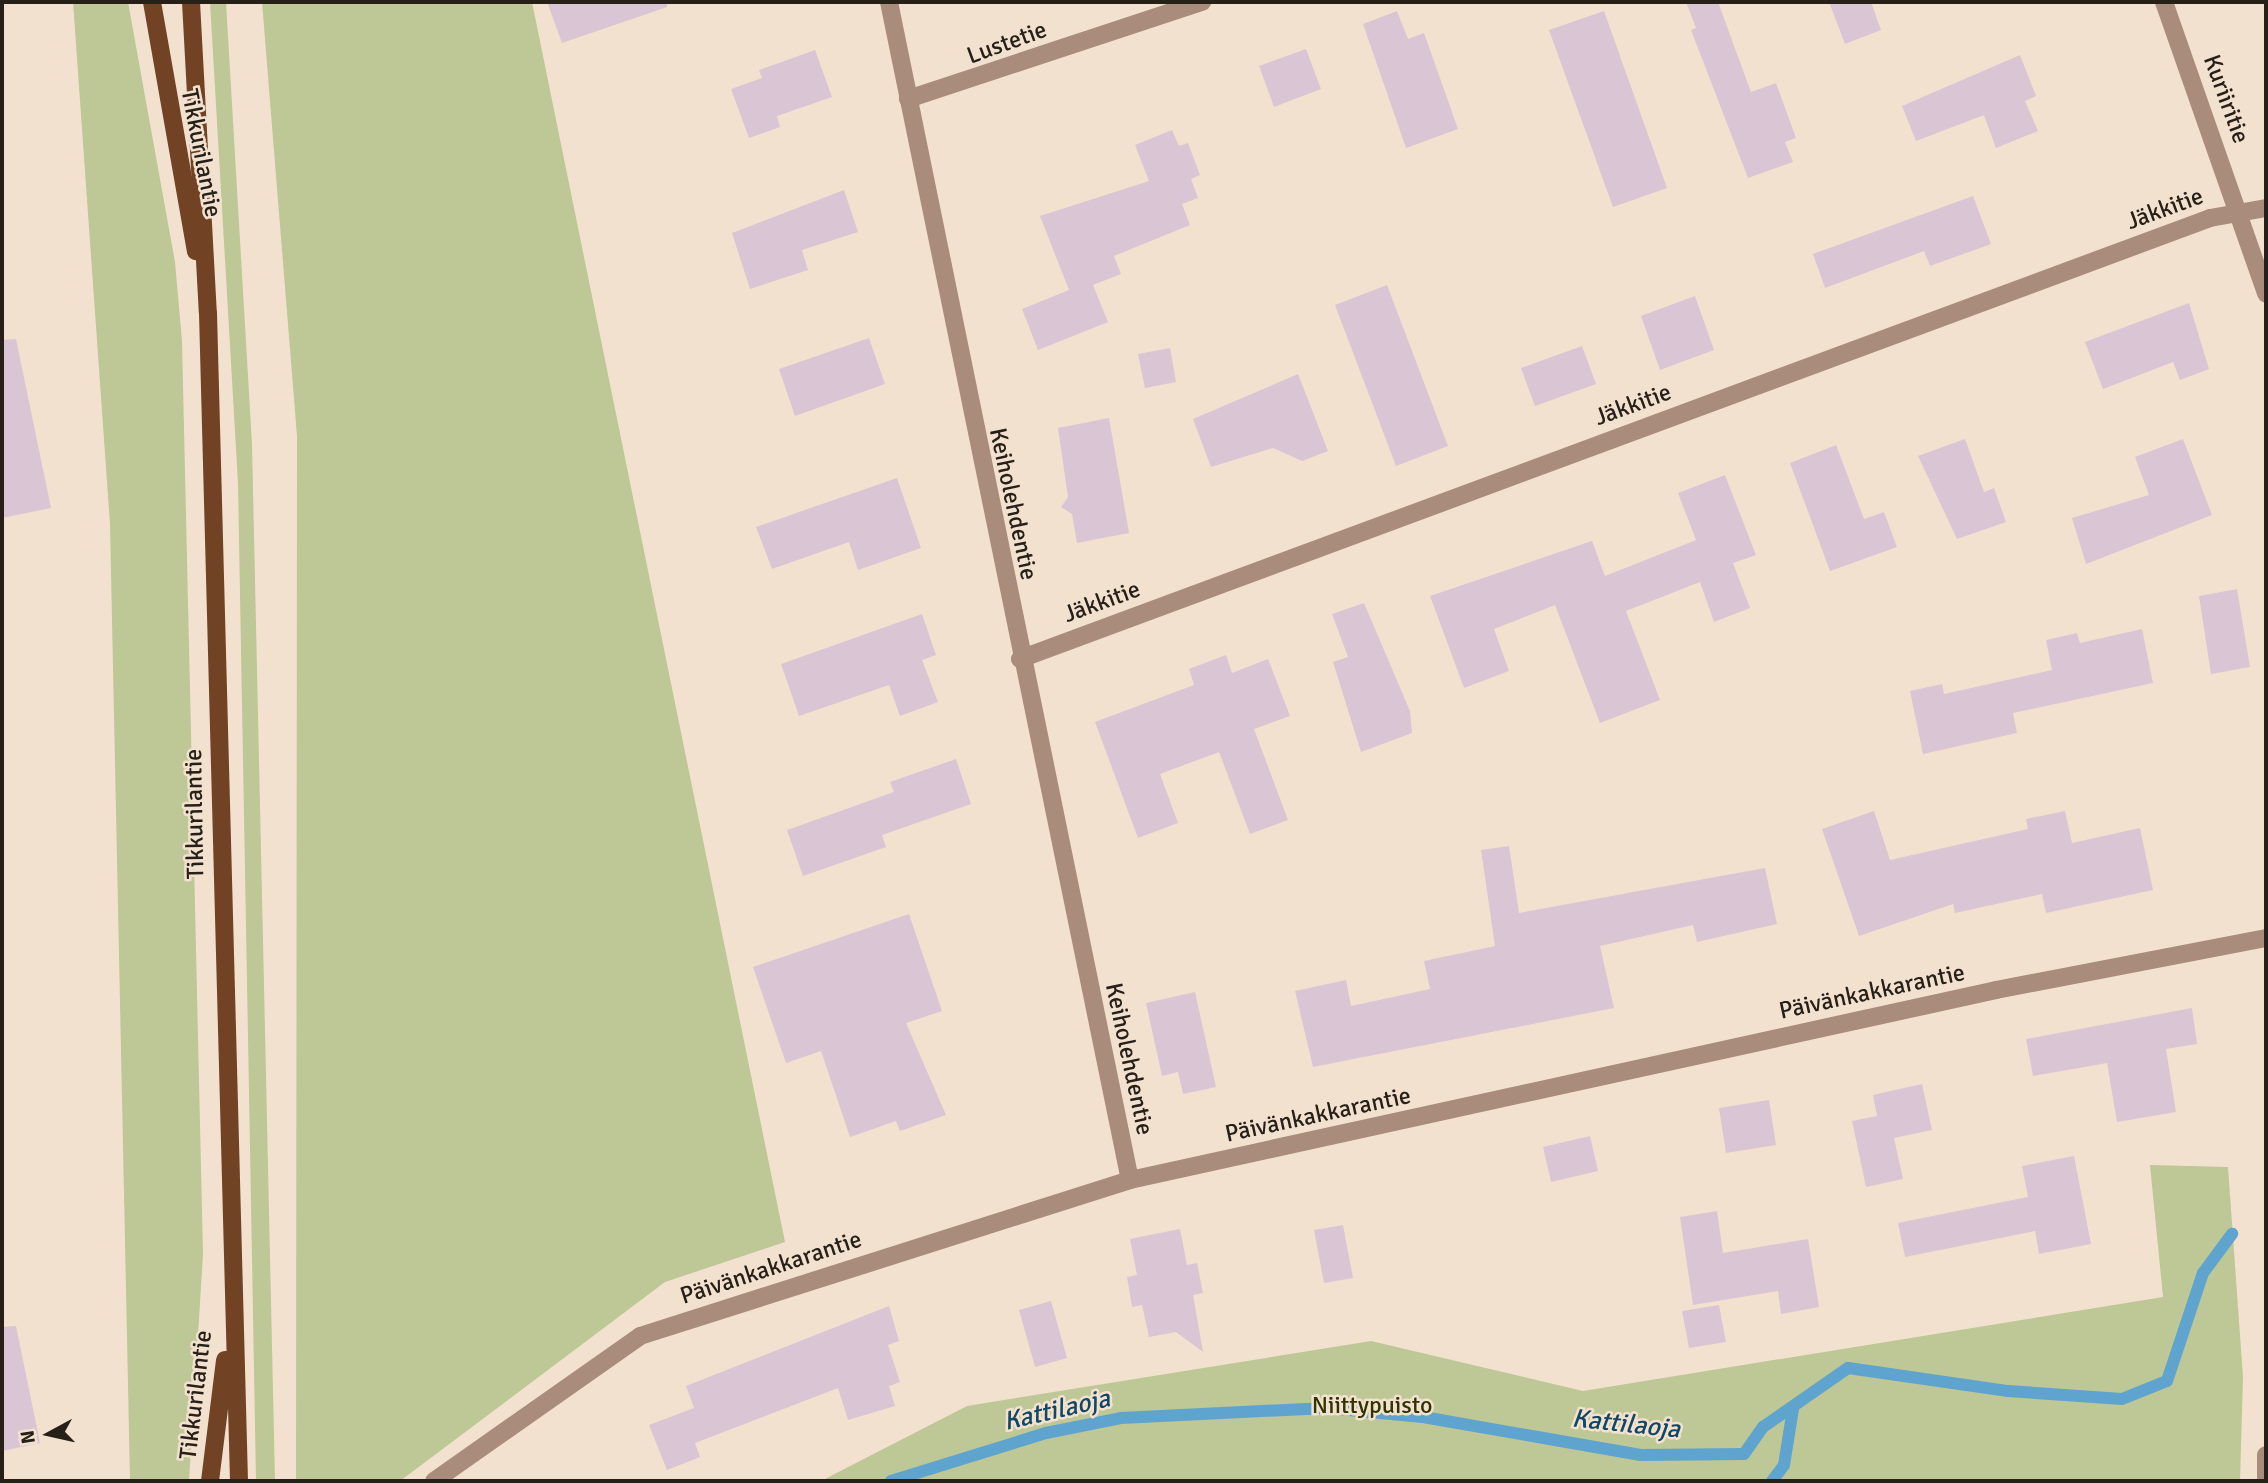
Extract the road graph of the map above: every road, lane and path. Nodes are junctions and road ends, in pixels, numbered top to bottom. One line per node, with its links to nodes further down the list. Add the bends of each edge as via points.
1 (152, 2): 10 (main road, Tikkurilantie)
2 (191, 2): 10 (main road, Tikkurilantie)
3 (889, 2): 6 (street, Keiholehdentie)
4 (1202, 2): 6 (street, Lustetie)
5 (2164, 2): 7 (street, Kuriiritie)
6 (908, 99): 11 (street, Keiholehdentie)
7 (2240, 208): 8 (street, Jäkkitie); 9 (street, Kuriiritie); 11 (street, Jäkkitie)
8 (2266, 208)
9 (2266, 294)
10 (208, 313): 14 (main road, Tikkurilantie)
11 (1020, 659): 13 (street, Keiholehdentie)
12 (2266, 938): 13 (street, Päivänkakkarantie, via 1996,990)
13 (1130, 1180): 19 (street, Päivänkakkarantie, via 640,1336)
14 (230, 1315): 17 (main road, Tikkurilantie); 18 (main road, Tikkurilantie)
15 (2266, 1458): 16 (street)
16 (2266, 1480)
17 (210, 1481)
18 (239, 1481)
19 (434, 1481)

